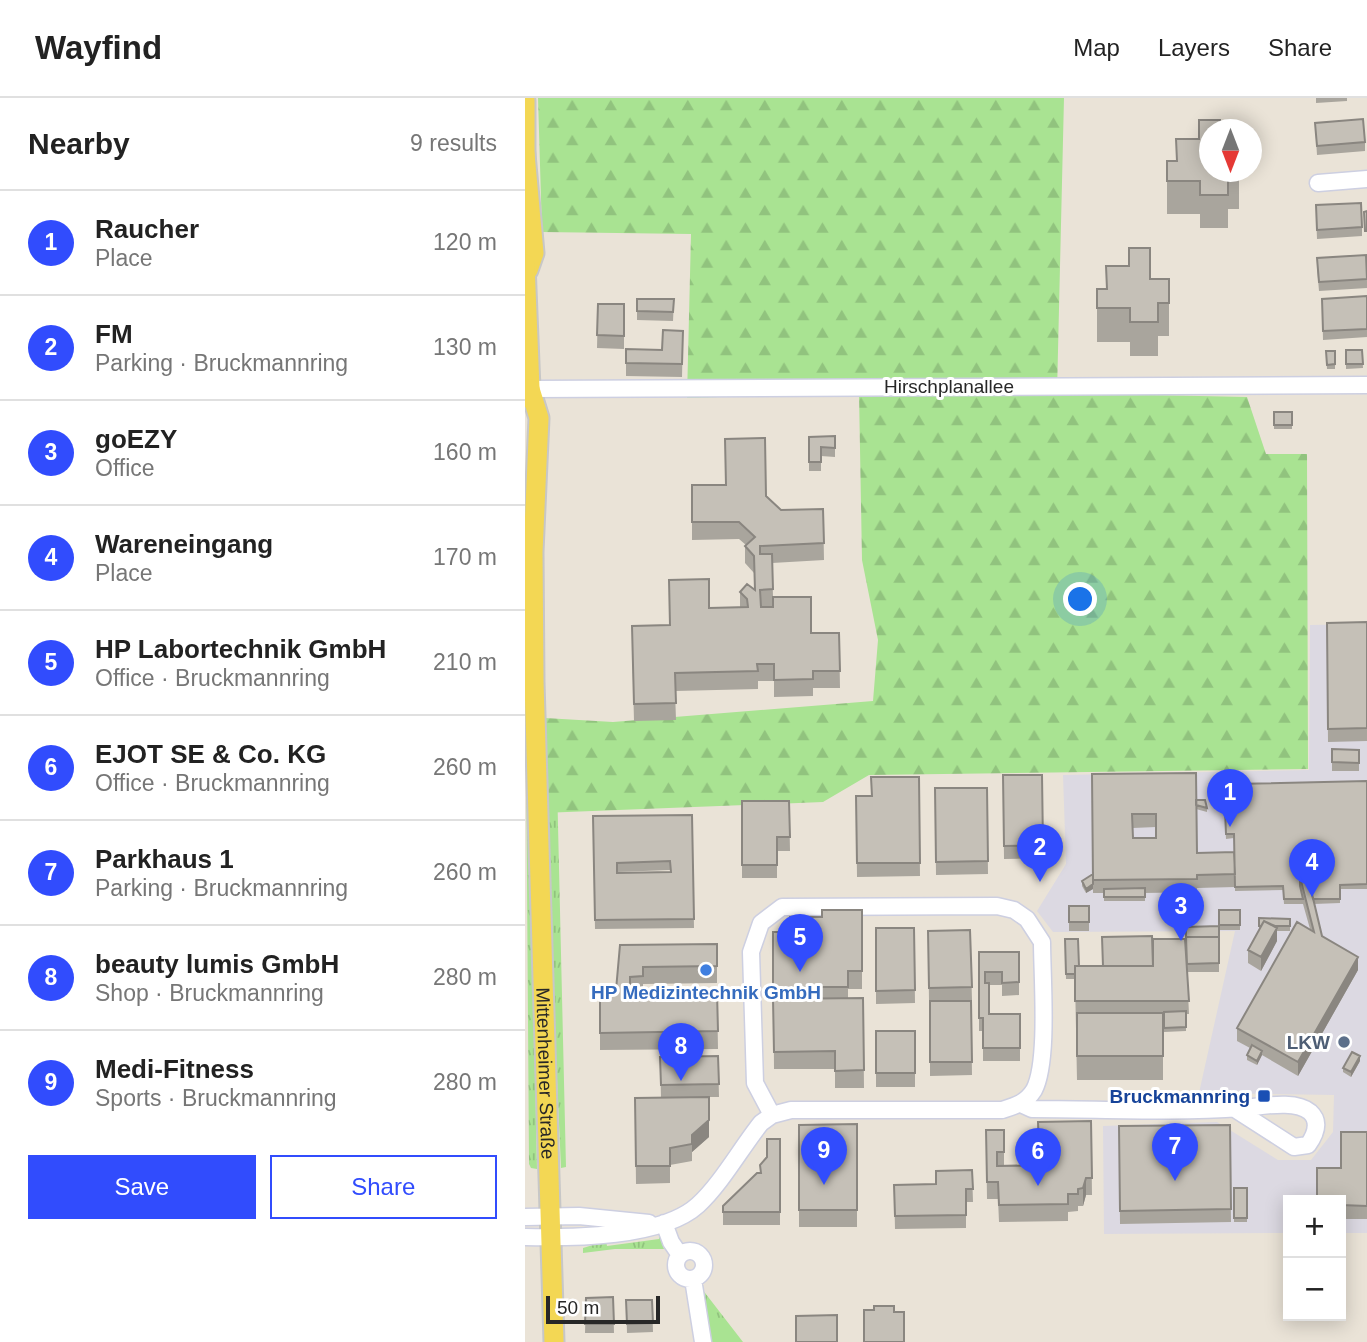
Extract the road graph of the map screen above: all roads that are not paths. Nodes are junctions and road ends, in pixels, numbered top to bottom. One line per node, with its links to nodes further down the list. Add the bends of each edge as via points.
1 (525, 101): 2 (main road, Mittenheimer Straße)
2 (525, 156): 5 (main road, Mittenheimer Straße, via 534,253)
3 (1367, 179): 4 (street)
4 (1318, 183)
5 (526, 267): 7 (main road, Mittenheimer Straße)
6 (1367, 385): 7 (street, Hirschplanallee)
7 (530, 389): 8 (main road, Mittenheimer Straße); 10 (main road, Mittenheimer Straße, via 539,418)
8 (525, 410)
9 (525, 465): 10 (main road, Mittenheimer Straße)
10 (533, 552): 14 (main road, Mittenheimer Straße)
11 (1021, 1104): 12 (street, via 1032,1109); 13 (street, via 1002,1110 791,1110); 13 (street, via 1034,1090 1042,1062 1042,942 1027,919 1014,910 980,904 782,907 761,923 751,952 755,1083)
12 (1235, 1109)
13 (772, 1115): 16 (street, via 698,1205)
14 (551, 1216): 15 (street); 16 (street); 18 (main road, Mittenheimer Straße)
15 (525, 1217)
16 (661, 1223): 18 (street, via 599,1236); 19 (street)
17 (525, 1237): 18 (street)
18 (551, 1238): 21 (main road, Mittenheimer Straße)
19 (680, 1255): 20 (street, via 676,1261 680,1275); 20 (street, via 692,1250 703,1258 703,1271)
20 (693, 1279): 22 (street)
21 (554, 1342)
22 (703, 1342)

